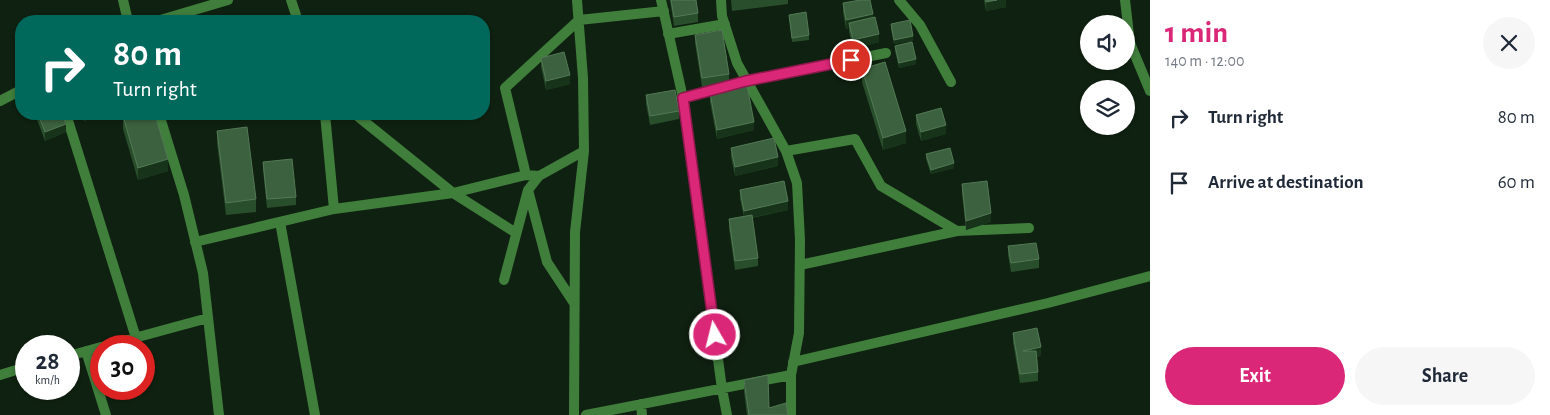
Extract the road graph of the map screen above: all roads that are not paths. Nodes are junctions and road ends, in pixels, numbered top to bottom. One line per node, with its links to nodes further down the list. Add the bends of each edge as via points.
1 (123, 0): 10 (street)
2 (228, 0): 11 (street)
3 (291, 0): 12 (street)
4 (577, 0): 13 (street)
5 (661, 0): 9 (street)
6 (721, 0): 14 (street)
7 (899, 0): 18 (street, via 920,25)
8 (1125, 0): 19 (street, via 1130,42)
9 (664, 12): 13 (street); 15 (street)
10 (127, 15)
11 (177, 15)
12 (296, 15)
13 (579, 20): 27 (street); 29 (street, via 505,88)
14 (725, 24): 15 (street); 17 (street, via 737,64)
15 (668, 34): 21 (street)
16 (886, 52): 17 (street)
17 (746, 81): 21 (street); 28 (street)
18 (951, 82)
19 (1150, 91)
20 (15, 93): 22 (street)
21 (683, 98): 53 (street)
22 (0, 101)
23 (68, 120): 44 (street)
24 (161, 120): 38 (street)
25 (326, 120): 33 (street)
26 (362, 120): 32 (street)
27 (584, 151): 30 (street); 42 (street, via 575,232)
28 (786, 152): 36 (street, via 855,139 881,186); 39 (street, via 797,183)
29 (526, 175): 30 (street); 32 (street)
30 (539, 176): 31 (street)
31 (528, 190): 37 (street); 42 (street, via 547,262)
32 (453, 193): 33 (street); 37 (street)
33 (334, 209): 34 (street)
34 (280, 222): 38 (street); 57 (street)
35 (1029, 228): 36 (street)
36 (958, 231): 39 (street)
37 (516, 233): 41 (street)
38 (195, 242): 43 (street, via 203,273)
39 (800, 264): 49 (street, via 799,333)
40 (1150, 276): 49 (street)
41 (504, 280)
42 (574, 304): 58 (street)
43 (208, 318): 45 (street); 56 (street)
44 (135, 335)
45 (147, 335)
46 (90, 350): 47 (street)
47 (86, 351): 48 (street); 55 (street)
48 (80, 353)
49 (793, 362): 52 (street)
50 (15, 371): 51 (street)
51 (0, 375)
52 (790, 375): 53 (street); 62 (street)
53 (722, 389): 54 (street); 61 (street)
54 (641, 404): 59 (street); 60 (street)
55 (106, 415)
56 (220, 415)
57 (315, 415)
58 (574, 415)
59 (586, 415)
60 (642, 415)
61 (727, 415)
62 (791, 415)

